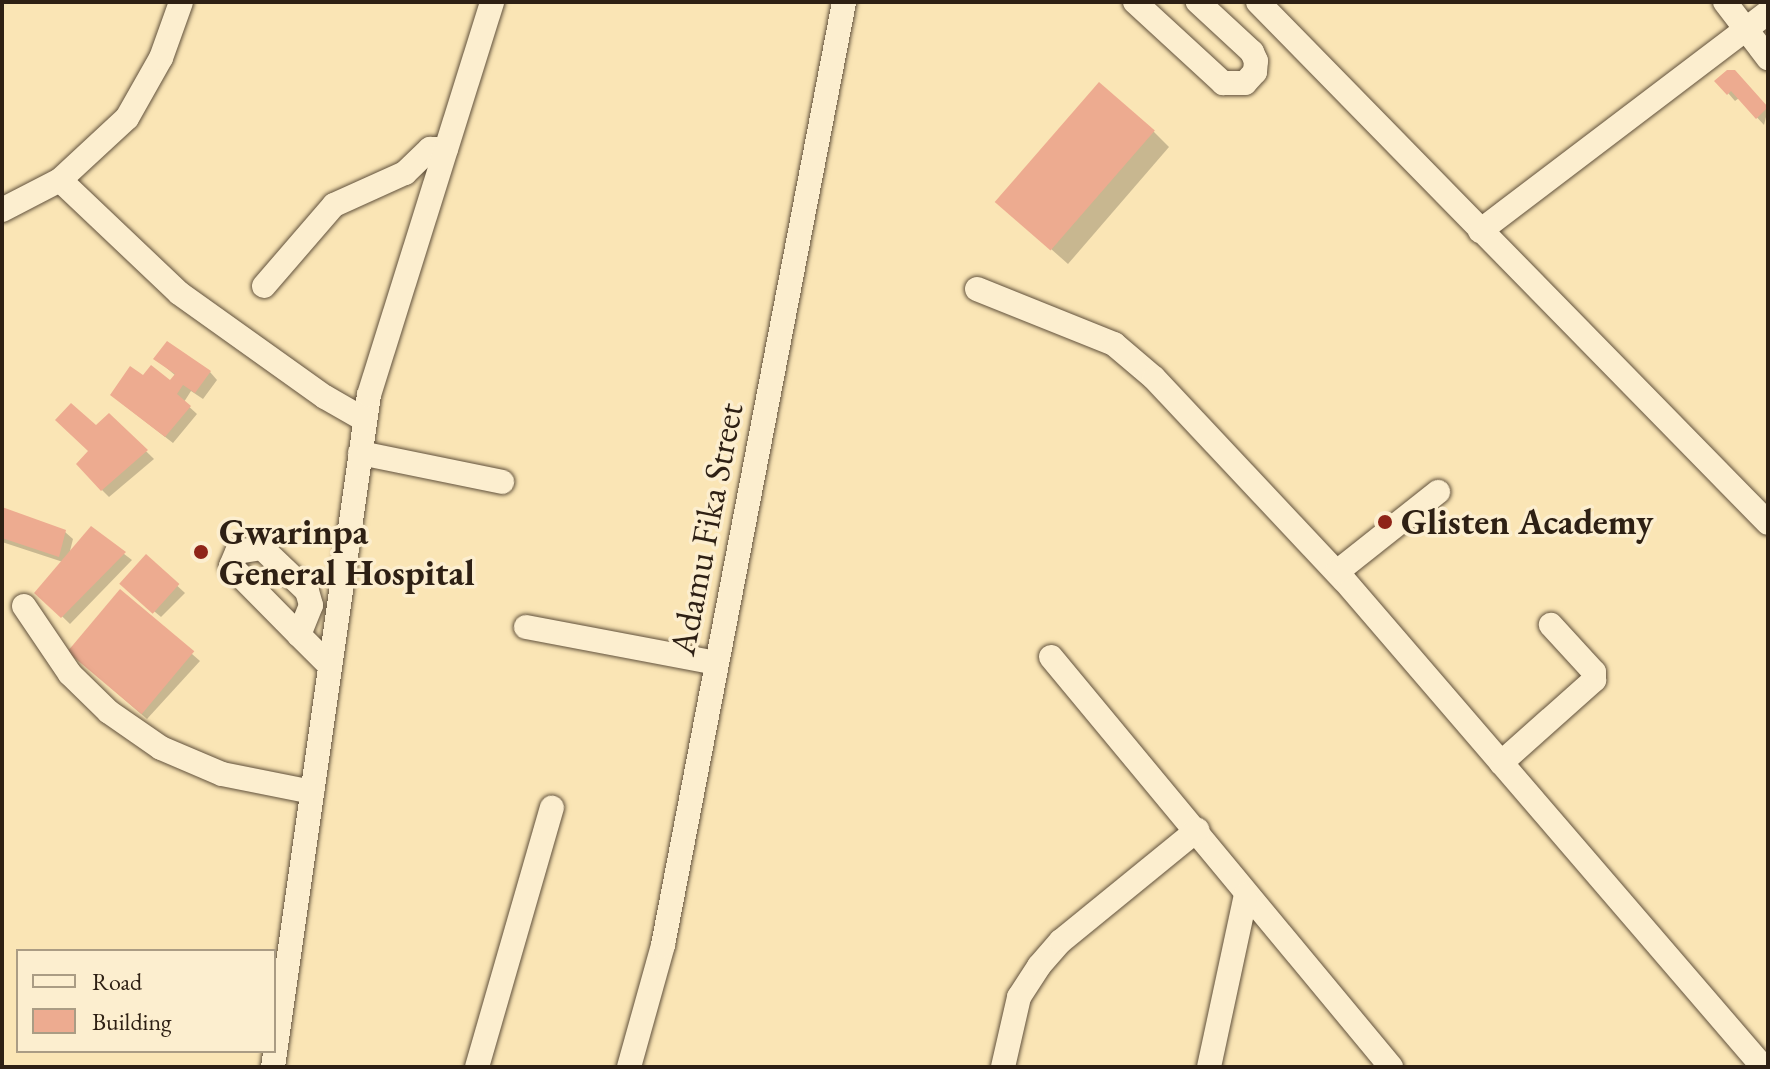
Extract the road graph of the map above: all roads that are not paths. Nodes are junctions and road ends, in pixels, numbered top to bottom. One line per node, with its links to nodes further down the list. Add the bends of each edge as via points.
1 (181, 2): 12 (street, via 161,58 127,118)
2 (492, 2): 11 (street)
3 (844, 2): 28 (street, Adamu Fika Street)
4 (1135, 2): 5 (street, via 1223,83 1245,83 1255,72 1252,52)
5 (1198, 2)
6 (1258, 2): 14 (street)
7 (1725, 2): 9 (street)
8 (1768, 12): 9 (street)
9 (1746, 29): 10 (street); 14 (street)
10 (1768, 58)
11 (446, 149): 15 (street, via 430,149 405,173 334,205); 17 (street)
12 (60, 180): 13 (street); 17 (street, via 179,293)
13 (2, 210)
14 (1480, 231): 21 (street)
15 (264, 286)
16 (977, 289): 22 (street, via 1114,344 1154,378)
17 (365, 420): 18 (street)
18 (360, 453): 19 (street); 29 (street)
19 (502, 482)
20 (1438, 492): 22 (street)
21 (1768, 523)
22 (1337, 572): 30 (street)
23 (24, 606): 31 (street, via 70,674 109,712 161,748 222,774)
24 (1551, 625): 30 (street, via 1594,672 1594,680)
25 (526, 627): 28 (street)
26 (299, 635): 29 (street)
27 (1051, 657): 33 (street)
28 (717, 663): 37 (street, Adamu Fika Street, via 663,945)
29 (330, 666): 31 (street)
30 (1501, 763): 41 (street)
31 (312, 792): 35 (street)
32 (552, 808): 36 (street)
33 (1197, 830): 34 (street); 38 (street, via 1061,941 1039,966 1019,997)
34 (1246, 895): 39 (street); 40 (street)
35 (276, 1046)
36 (477, 1067)
37 (629, 1067)
38 (1003, 1067)
39 (1209, 1067)
40 (1391, 1067)
41 (1763, 1067)

